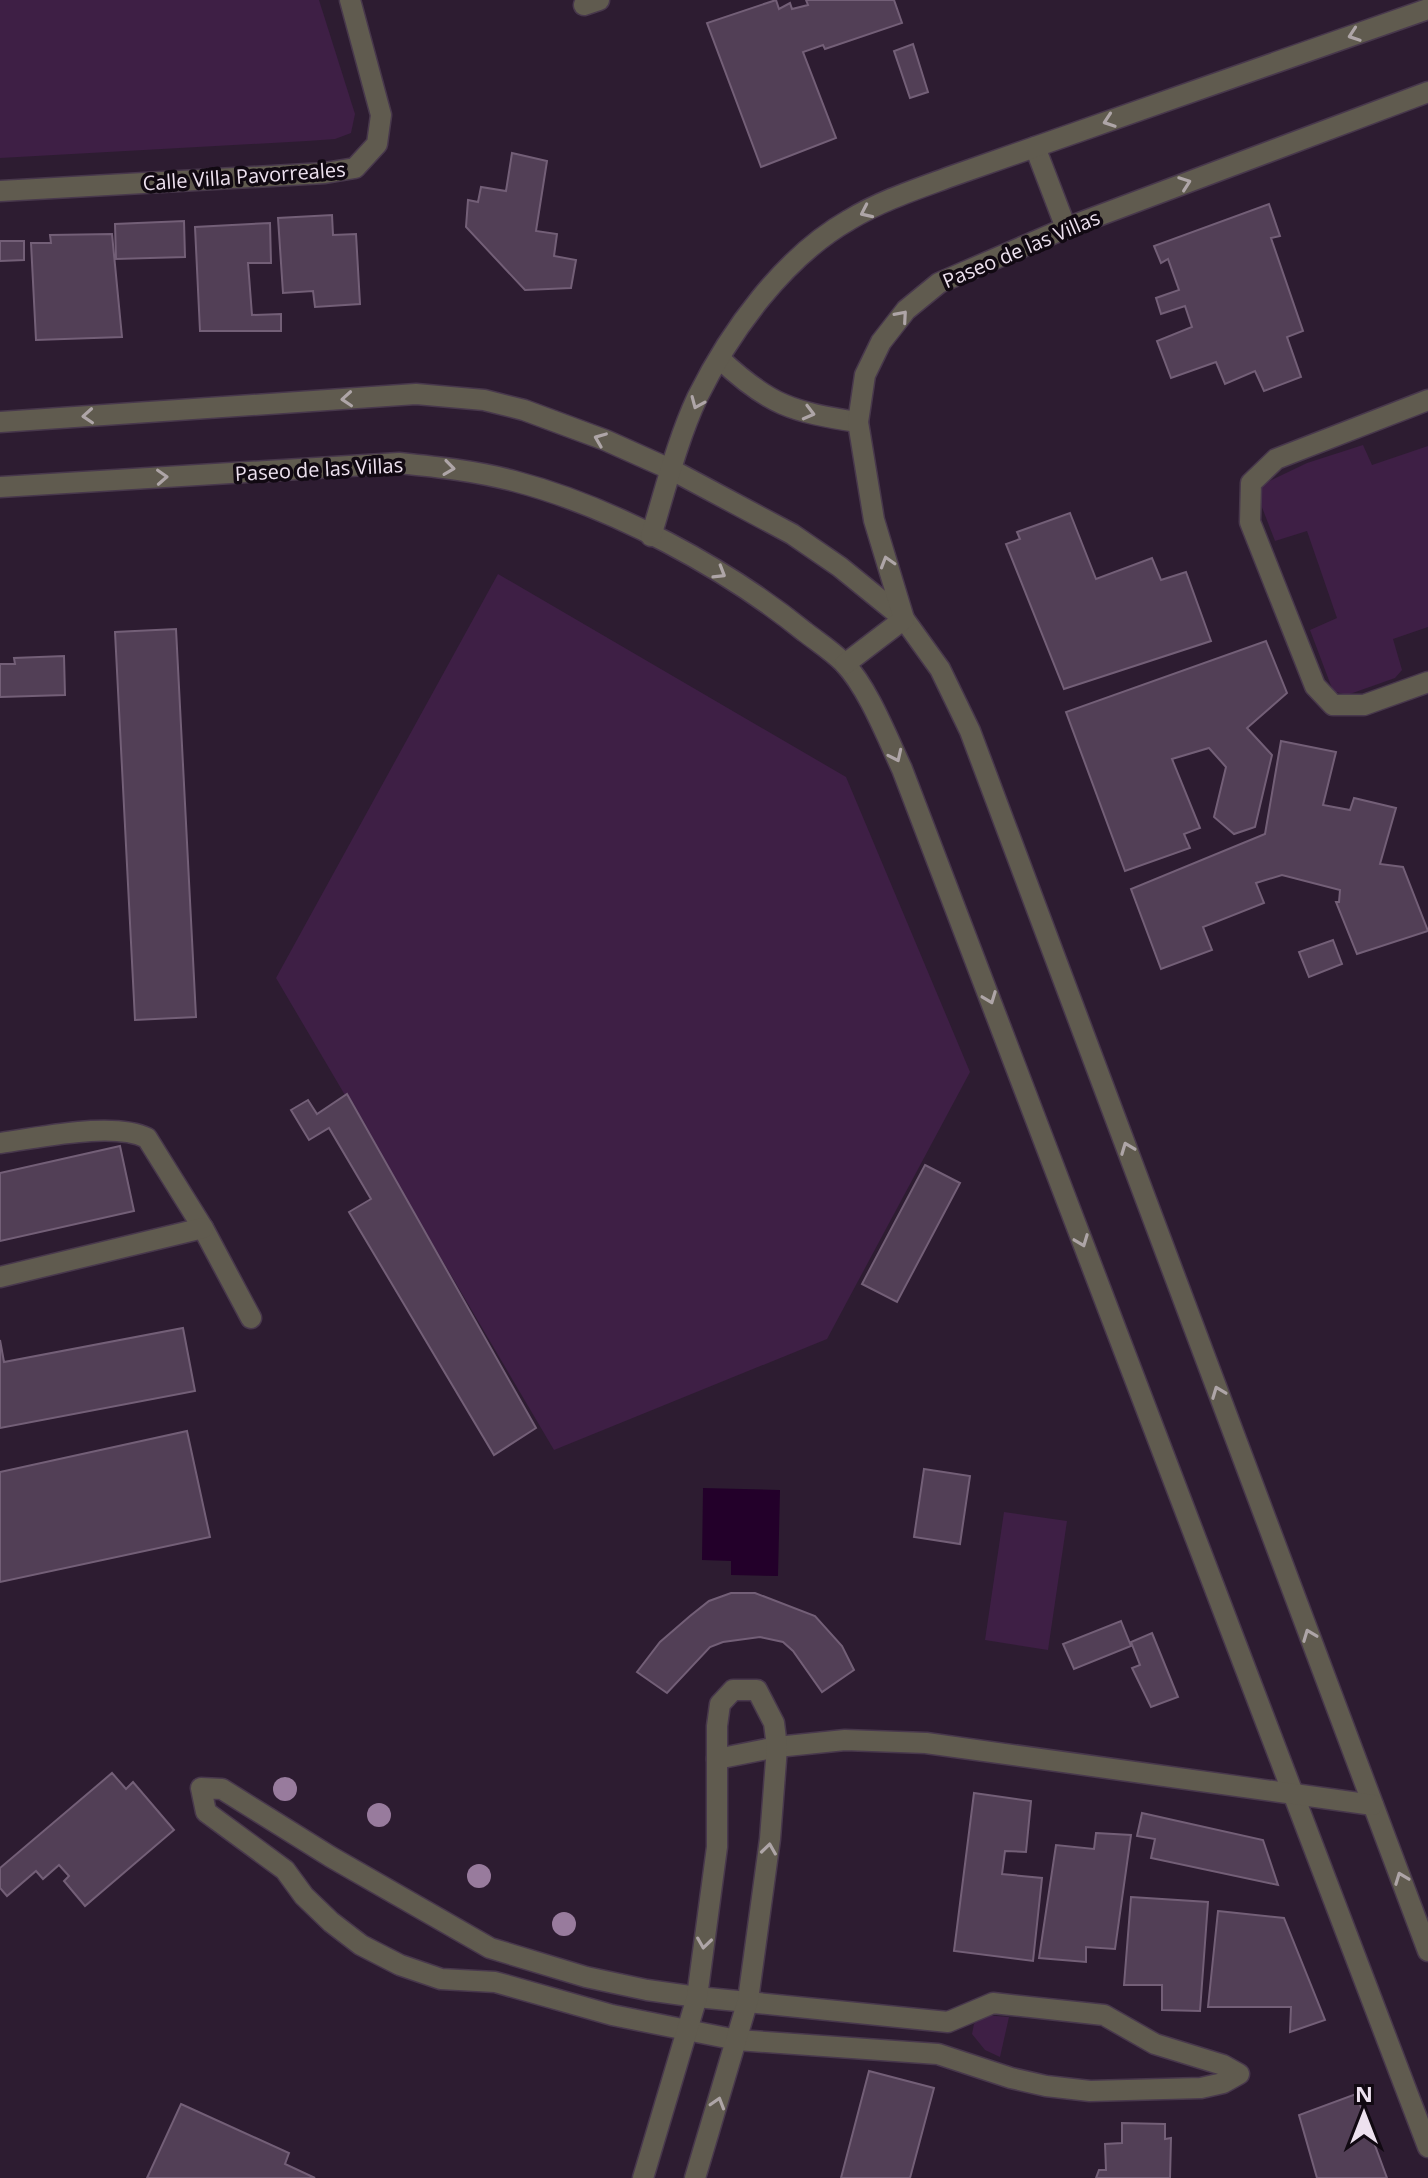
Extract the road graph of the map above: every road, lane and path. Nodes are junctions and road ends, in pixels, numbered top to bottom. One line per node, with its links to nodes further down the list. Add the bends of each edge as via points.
1 (350, 0): 5 (street, Calle Villa Pavorreales, via 381,115 377,144 355,168)
2 (1428, 9): 4 (street, one-way to 4)
3 (1428, 92): 6 (street, Paseo de las Villas, one-way to 3)
4 (1035, 147): 6 (street); 7 (street, one-way to 7, via 848,220 793,263 748,314)
5 (0, 191)
6 (1066, 228): 10 (street, Paseo de las Villas, one-way to 6, via 865,375 881,342 906,310 939,283)
7 (720, 359): 10 (street, one-way to 10, via 750,387 783,406); 11 (street, one-way to 11, via 697,399)
8 (1428, 400): 16 (street, via 1276,459 1251,483 1250,522 1315,686 1333,705 1364,705)
9 (0, 422): 11 (street, one-way to 9, via 524,410 484,400 416,394)
10 (858, 422): 14 (street, Paseo de las Villas, one-way to 10, via 874,520)
11 (672, 470): 13 (street); 14 (street, via 792,534)
12 (0, 487): 13 (street, Paseo de las Villas, one-way to 13, via 399,463 514,481 581,503)
13 (651, 536): 15 (street, Paseo de las Villas, one-way to 15, via 772,605)
14 (904, 619): 15 (street); 24 (street, one-way to 14, via 970,731 940,669)
15 (845, 664): 23 (street, Paseo de las Villas, one-way to 23, via 874,709 902,769)
16 (1428, 682)
17 (0, 1143): 18 (street, via 107,1130 137,1132 147,1138)
18 (203, 1228): 19 (street); 20 (street)
19 (0, 1277)
20 (251, 1318)
21 (777, 1747): 22 (street); 22 (street, via 774,1723 757,1690 733,1690 720,1704); 23 (street, via 845,1740 926,1743); 27 (street, one-way to 21)
22 (717, 1759): 26 (street, one-way to 26, via 717,1847)
23 (1293, 1793): 24 (street); 30 (street, Paseo de las Villas)
24 (1373, 1805): 25 (street, one-way to 24)
25 (1428, 1951)
26 (697, 1997): 27 (street); 28 (street); 28 (street, via 586,1977 490,1948 222,1789 201,1788 206,1812 285,1870 331,1922 400,1965 441,1979 495,1982)
27 (748, 2000): 29 (street); 29 (street, via 948,2022 993,2003 1104,2015 1155,2044 1239,2074 1201,2088 1090,2091 1011,2078 938,2054)
28 (685, 2031): 29 (street); 31 (street)
29 (737, 2040): 32 (street, one-way to 29)
30 (1428, 2147)
31 (643, 2178)
32 (695, 2178)

